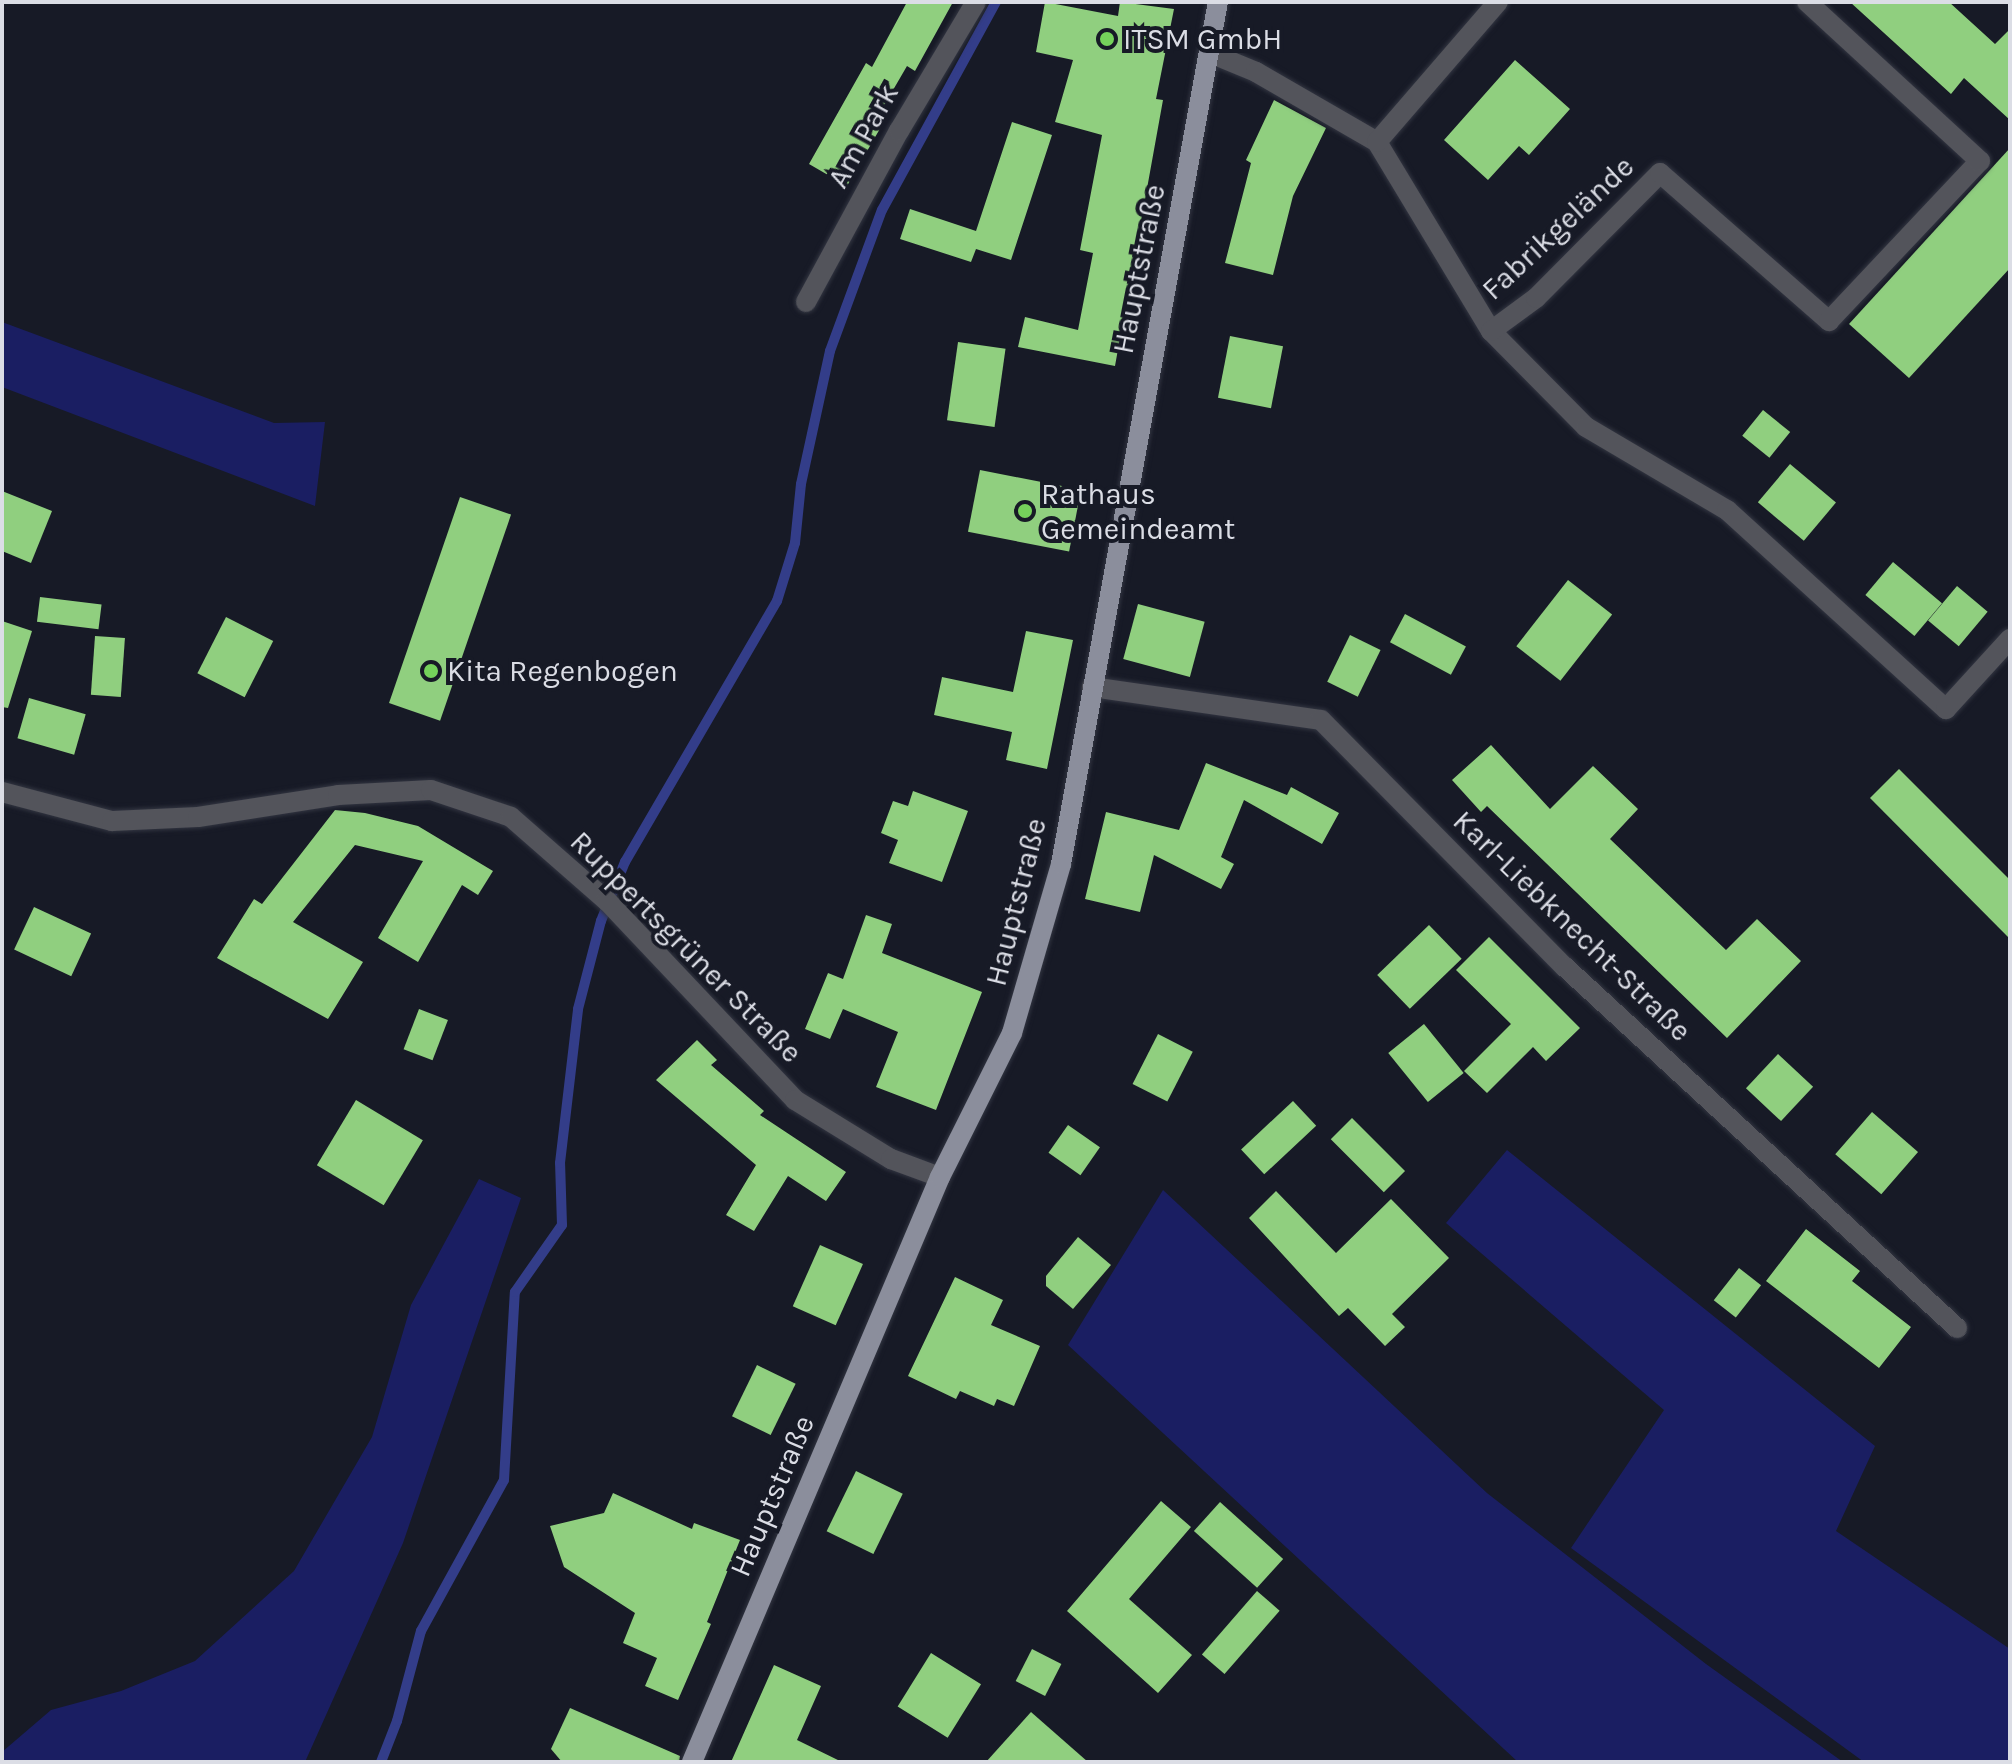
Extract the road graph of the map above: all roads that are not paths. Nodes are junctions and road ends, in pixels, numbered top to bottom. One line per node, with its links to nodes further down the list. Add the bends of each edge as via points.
1 (976, 2): 7 (street, Am Park)
2 (1218, 2): 5 (main road, Hauptstraße)
3 (1498, 2): 6 (street)
4 (1807, 2): 8 (street, Fabrikgelände, via 1980,161 1829,321 1660,173 1536,298)
5 (1210, 53): 6 (street, Fabrikgelände, via 1256,72); 10 (main road, Hauptstraße)
6 (1377, 142): 8 (street, Fabrikgelände)
7 (806, 302)
8 (1491, 331): 9 (street, Fabrikgelände, via 1586,427 1727,510 1946,709)
9 (2010, 639)
10 (1092, 687): 12 (main road, Hauptstraße, via 1061,864 1012,1033); 13 (street, Karl-Liebknecht-Straße, via 1321,720 1565,967)
11 (2, 792): 12 (street, Ruppertsgrüner Straße, via 112,821 198,817 338,795 431,790 511,817 607,901 795,1100 891,1159)
12 (940, 1177): 14 (main road, Hauptstraße)
13 (1957, 1328)
14 (692, 1762)

